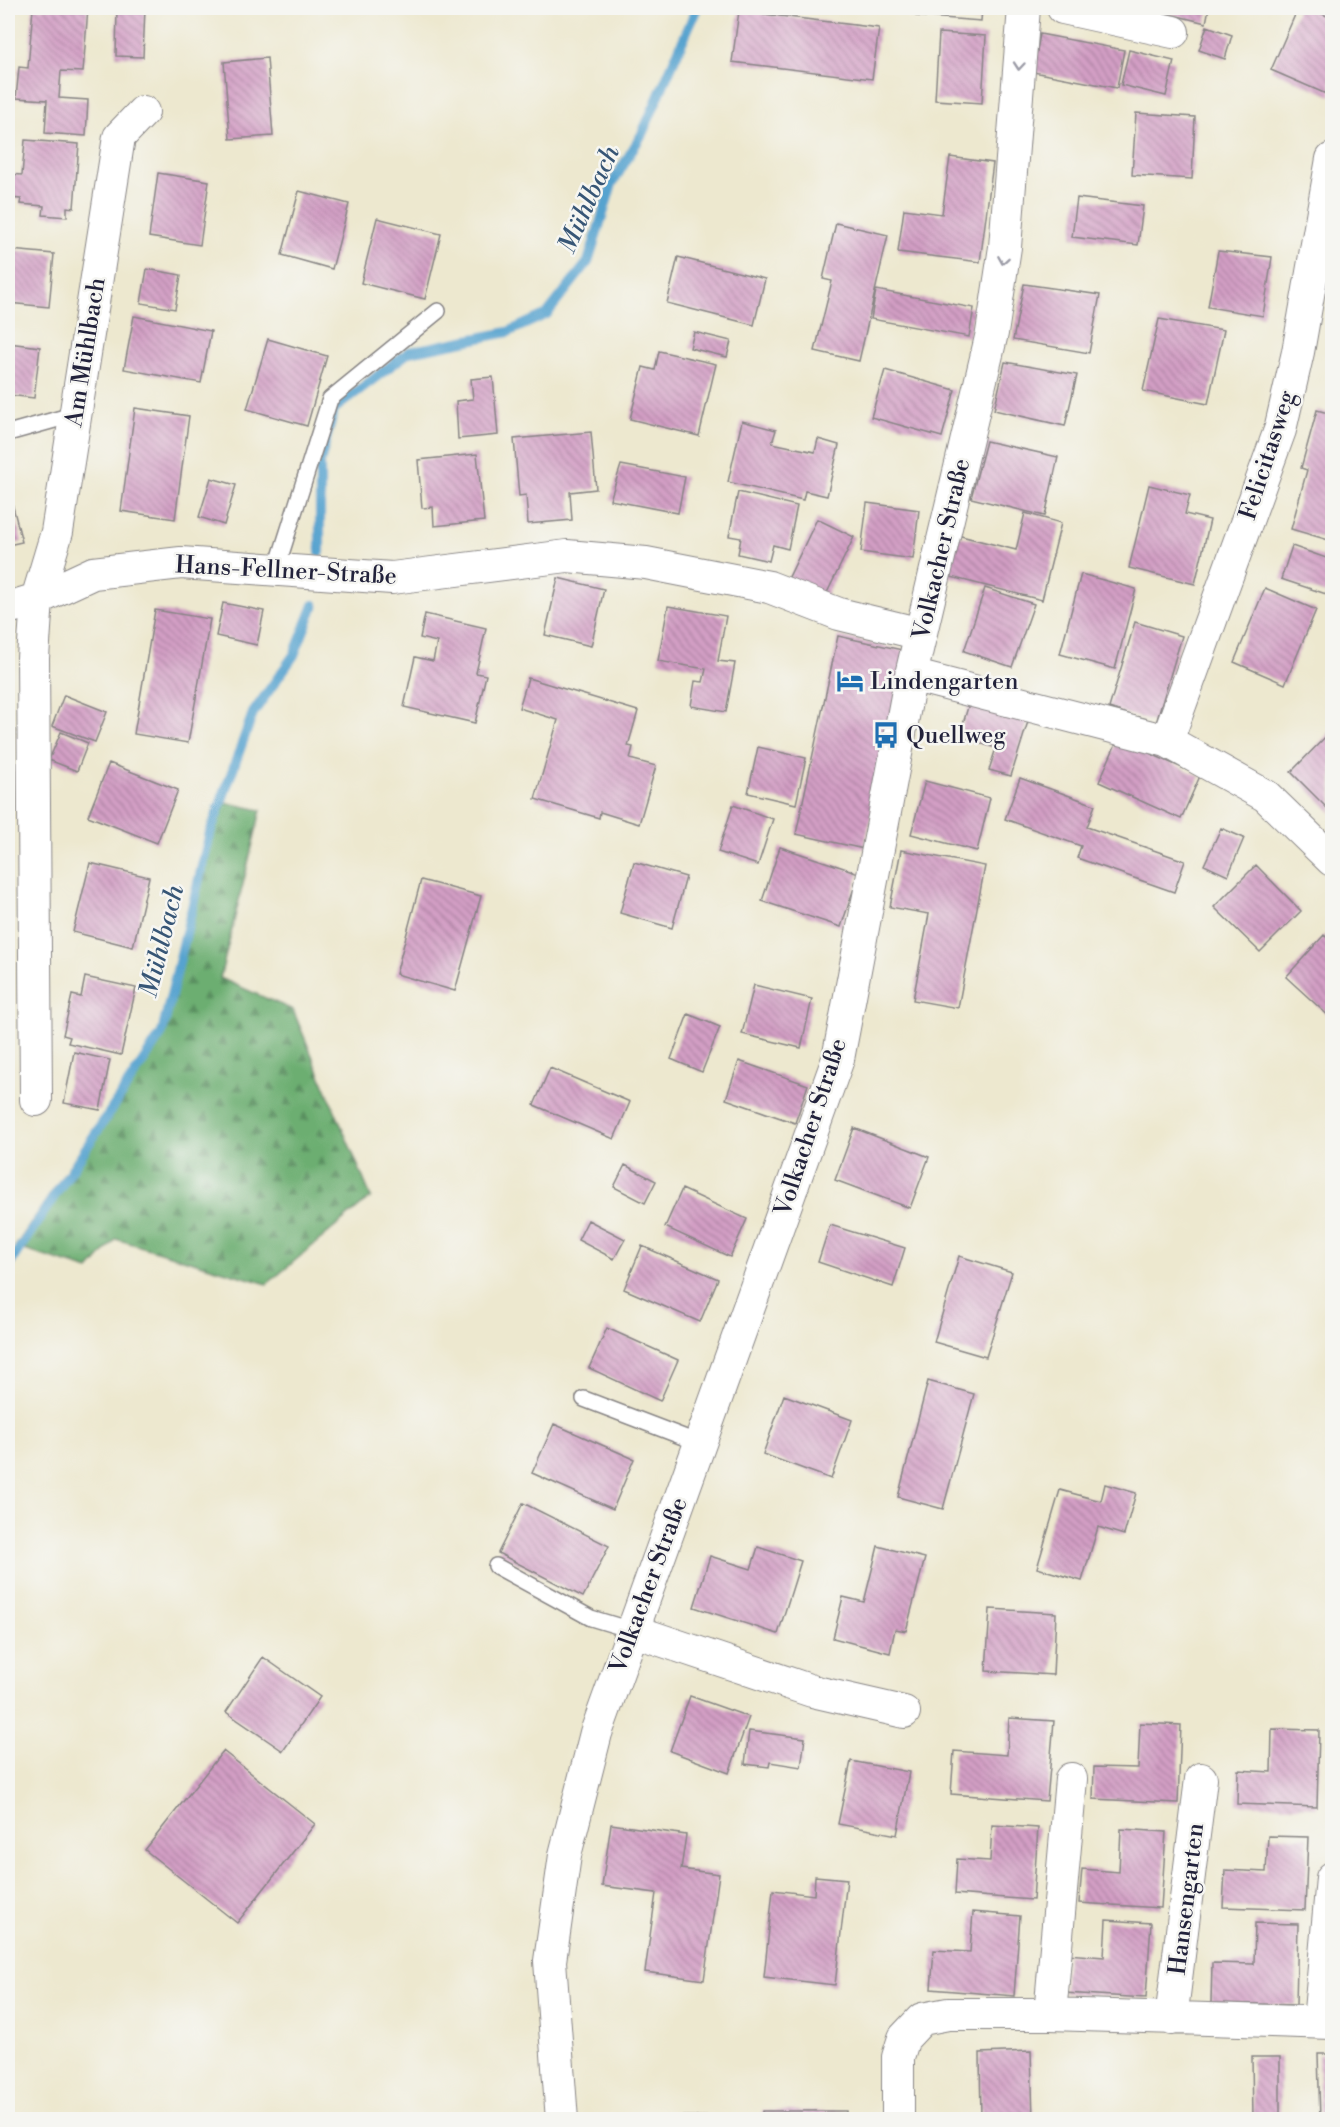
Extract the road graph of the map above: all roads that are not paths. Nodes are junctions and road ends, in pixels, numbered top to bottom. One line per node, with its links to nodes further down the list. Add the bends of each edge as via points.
1 (1024, 8): 11 (street, Volkacher Straße, one-way to 11, via 1005,247 993,322)
2 (1063, 8): 3 (street)
3 (1173, 32)
4 (144, 112): 7 (street, Am Mühlbach, via 119,137)
5 (1332, 159): 13 (street, Felicitasweg, via 1280,430)
6 (438, 311): 9 (lane, via 330,399)
7 (76, 414): 8 (lane); 10 (street, Am Mühlbach, via 57,532)
8 (8, 433)
9 (276, 570): 10 (street, Hans-Fellner-Straße, via 181,563 93,573); 11 (street, Hans-Fellner-Straße, via 392,578 567,556 646,563 769,587 839,614)
10 (22, 604): 15 (street, Am Mühlbach, via 33,658)
11 (921, 634): 12 (street, Volkacher Straße)
12 (911, 675): 13 (street); 17 (street, Volkacher Straße, via 838,1059)
13 (1167, 741): 14 (street, via 1266,796)
14 (1332, 860)
15 (36, 1100)
16 (584, 1399): 17 (lane)
17 (699, 1443): 19 (street, Volkacher Straße)
18 (496, 1566): 19 (lane, via 591,1618)
19 (631, 1630): 20 (street, via 812,1691); 27 (street, Volkacher Straße, via 596,1733 565,1855 555,1915 550,1961)
20 (904, 1712)
21 (1071, 1779): 24 (street)
22 (1201, 1779): 25 (street, Hansengarten)
23 (1332, 1878): 26 (street)
24 (1050, 2014): 25 (street); 28 (street, via 948,2014 922,2019 904,2038 898,2057)
25 (1171, 2019): 26 (street)
26 (1326, 2023)
27 (562, 2120)
28 (898, 2120)

